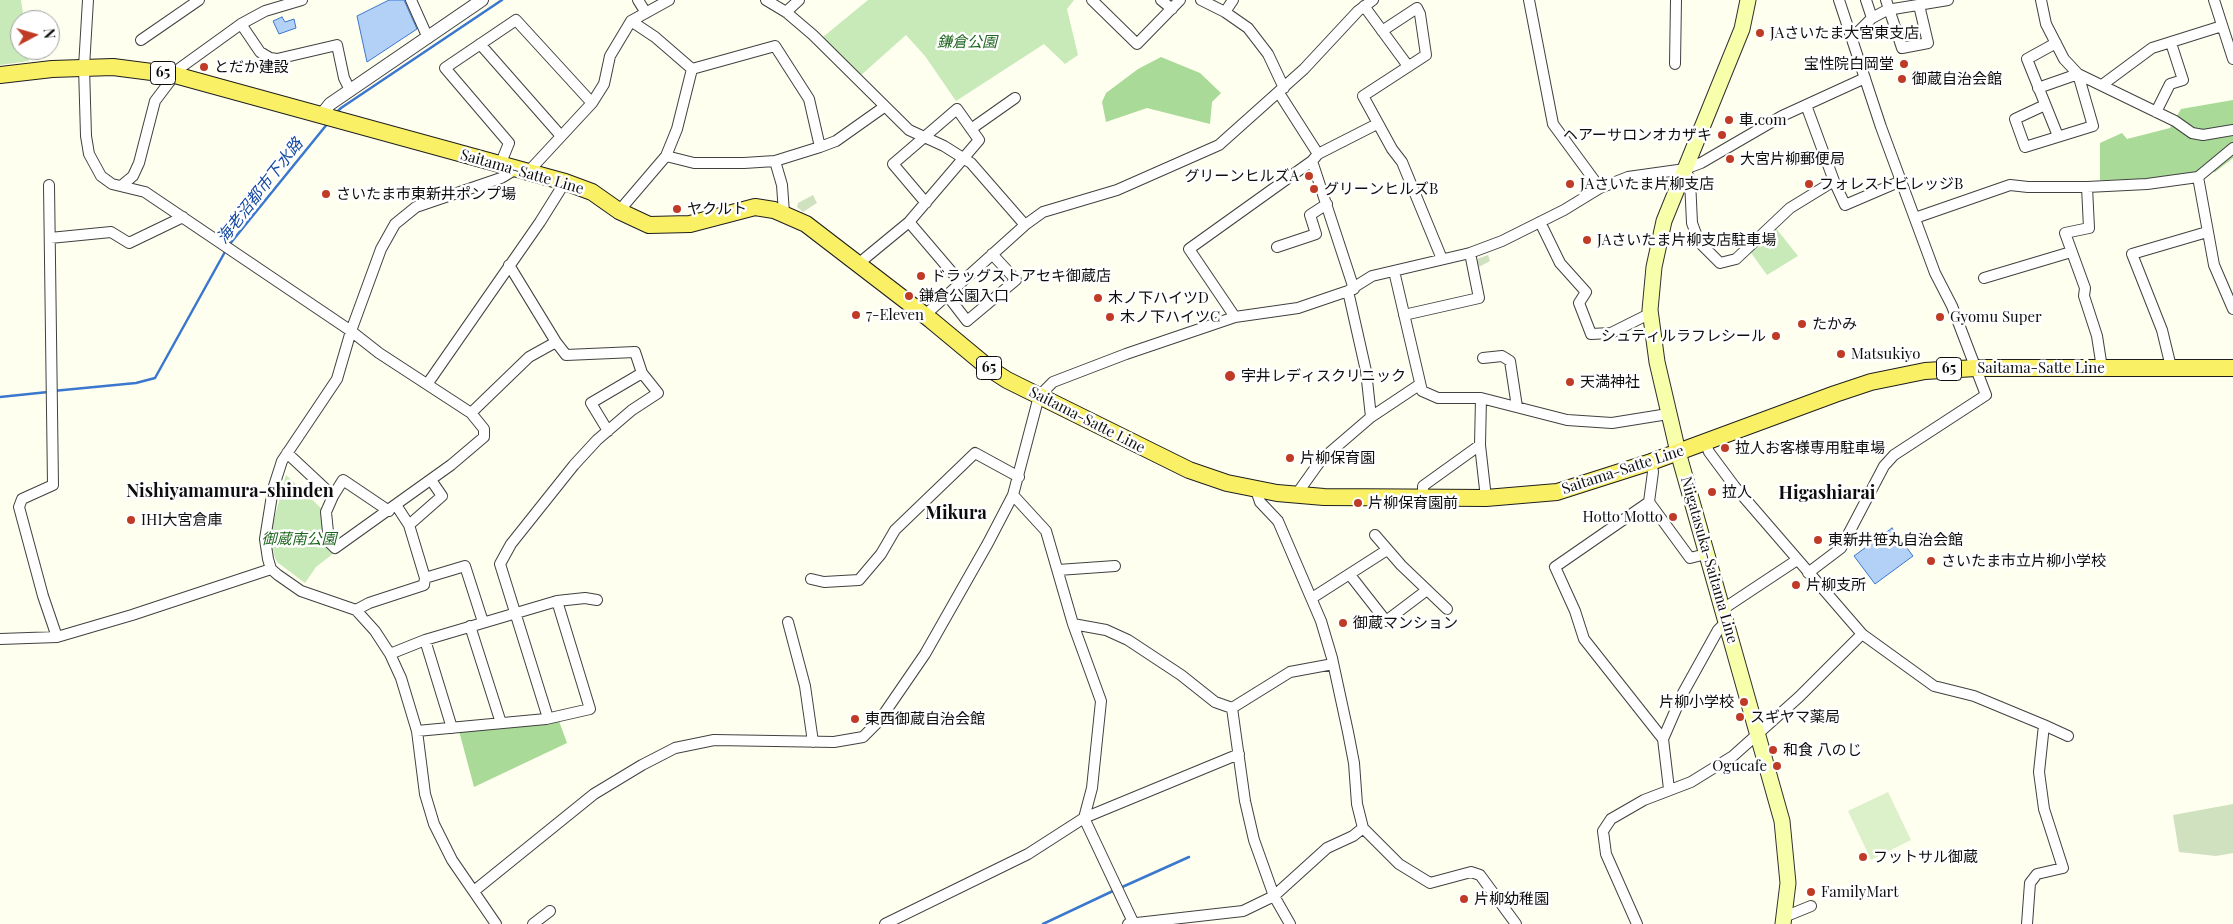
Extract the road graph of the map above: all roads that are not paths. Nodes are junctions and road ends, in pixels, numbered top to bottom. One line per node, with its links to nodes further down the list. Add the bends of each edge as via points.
1 (88, 0): 45 (street)
2 (199, 0): 38 (street)
3 (302, 0): 33 (street, via 265,12)
4 (411, 0): 37 (street)
5 (482, 0): 37 (street)
6 (638, 0): 30 (street)
7 (669, 0): 30 (street)
8 (766, 0): 28 (street)
9 (800, 0): 28 (street)
10 (1092, 0): 27 (street, via 1137,44)
11 (1161, 0): 27 (street)
12 (1180, 0): 27 (street)
13 (1201, 0): 29 (street)
14 (1233, 0): 29 (street)
15 (1373, 0): 26 (street)
16 (1529, 0): 83 (street, via 1553,124)
17 (1676, 0): 43 (street)
18 (1748, 0): 75 (main road, Niigatasuka-Saitama Line, via 1742,29)
19 (1839, 0): 36 (street)
20 (1866, 0): 31 (street)
21 (1948, 0): 25 (street)
22 (2041, 0): 39 (street, via 2046,24)
23 (2214, 0): 34 (street)
24 (1888, 5): 25 (street); 25 (street, via 1902,48 1928,43); 31 (street)
25 (1919, 5)
26 (1364, 6): 35 (street); 54 (street)
27 (1172, 9)
28 (786, 12): 59 (street)
29 (1225, 12): 54 (street, via 1258,39 1268,54)
30 (646, 13): 32 (street)
31 (1872, 18): 36 (street)
32 (631, 21): 46 (street); 56 (street, via 610,56 604,84)
33 (242, 24): 49 (street, via 189,60); 53 (street, via 260,52 270,58 337,45)
34 (2222, 26): 40 (street); 42 (street)
35 (1382, 31): 44 (street); 44 (street, via 1417,8 1426,55)
36 (1853, 37): 50 (street)
37 (428, 38): 53 (street)
38 (141, 40)
39 (2056, 43): 47 (street, via 2064,59); 52 (street, via 2027,59)
40 (2171, 43): 51 (street, via 2152,48); 60 (street, via 2183,80 2170,84)
41 (480, 44): 56 (street, via 516,20); 65 (street); 74 (street, via 445,68 509,143)
42 (2233, 59)
43 (1675, 64)
44 (1408, 66): 62 (street, via 1363,96)
45 (84, 67): 48 (main road, Saitama-Satte Line / 65); 49 (main road, Saitama-Satte Line / 65, via 137,68); 81 (street, via 89,154 101,176)
46 (692, 69): 68 (street, via 775,46 810,99); 70 (street, via 677,129)
47 (2078, 74): 51 (street); 52 (street); 66 (street, via 2093,126)
48 (0, 75)
49 (175, 75): 61 (main road, Saitama-Satte Line / 65); 81 (street, via 155,101 134,176)
50 (1865, 78): 57 (street); 78 (street)
51 (2102, 85): 60 (street)
52 (2038, 88): 58 (street)
53 (350, 90): 61 (street, via 330,104)
54 (1281, 90): 71 (street); 92 (street, via 1219,145 1117,190 1043,212)
55 (1015, 98): 63 (street)
56 (592, 103): 65 (street)
57 (1806, 105): 75 (street); 77 (street)
58 (2045, 105): 66 (street); 66 (street, via 2015,119 2025,147)
59 (884, 107): 67 (street); 68 (street, via 836,141)
60 (2156, 112): 64 (street, via 2202,136)
61 (330, 117): 74 (main road, Saitama-Satte Line / 65)
62 (1378, 124): 71 (street); 99 (street, via 1402,162)
63 (972, 129): 67 (street, via 957,108); 72 (street, via 978,140)
64 (2233, 130)
65 (561, 136): 74 (street)
66 (2058, 136)
67 (923, 138): 72 (street); 84 (street, via 893,164)
68 (820, 147): 73 (street)
69 (2233, 148): 76 (street)
70 (666, 156): 73 (street, via 706,164); 86 (street)
71 (1315, 157): 85 (street); 111 (street, via 1189,249)
72 (964, 158): 84 (street); 92 (street)
73 (775, 161): 87 (street, via 782,185)
74 (515, 169): 79 (main road, Saitama-Satte Line / 65); 112 (street, via 501,178 416,207 395,224 381,249)
75 (1685, 169): 77 (street, via 1690,180 1692,223 1699,242 1720,263 1736,259 1790,208); 83 (street, via 1628,177); 108 (main road, Niigatasuka-Saitama Line, via 1658,243)
76 (2198, 177): 82 (street); 93 (street)
77 (1834, 181): 78 (street, via 1845,205)
78 (1901, 181): 89 (street)
79 (565, 182): 86 (main road, Saitama-Satte Line / 65, via 592,192); 101 (street)
80 (49, 185): 94 (street)
81 (120, 186): 88 (street, via 145,192)
82 (2087, 187): 89 (street, via 2028,188 2010,185); 96 (street, via 2089,228 2065,233)
83 (1600, 188): 91 (street)
84 (926, 203): 90 (street)
85 (1328, 204): 95 (street, via 1310,215 1316,234); 105 (street)
86 (619, 211): 87 (main road, Saitama-Satte Line / 65, via 648,225 662,226 690,224 756,207)
87 (784, 213): 100 (main road, Saitama-Satte Line / 65, via 806,224)
88 (183, 217): 94 (street, via 129,243 110,232); 112 (street)
89 (1916, 218): 116 (street, via 1935,273 1952,306)
90 (909, 222): 100 (street); 104 (street)
91 (1540, 222): 97 (street); 108 (street, via 1560,262 1586,292 1578,303 1591,334 1611,333)
92 (1025, 225): 98 (street)
93 (2207, 232): 107 (street, via 2214,265); 115 (street, via 2132,254 2162,330)
94 (50, 238): 169 (street, via 53,485 22,499 19,507)
95 (1277, 247)
96 (2071, 252): 103 (street); 117 (street, via 2085,288 2084,296 2097,336)
97 (1470, 253): 99 (street); 110 (street, via 1479,298)
98 (992, 254): 104 (street); 106 (street, via 1016,280 967,321)
99 (1442, 259): 102 (street)
100 (858, 264): 109 (main road, Saitama-Satte Line / 65)
101 (509, 266): 113 (street); 120 (street)
102 (1394, 271): 105 (street, via 1372,276); 110 (street)
103 (1984, 278)
104 (961, 283): 106 (street)
105 (1351, 290): 111 (street, via 1298,308); 127 (street)
106 (947, 295): 109 (street)
107 (2233, 309)
108 (1651, 313): 126 (main road, Niigatasuka-Saitama Line)
109 (925, 315): 122 (main road, Saitama-Satte Line / 65, via 990,369)
110 (1404, 316): 121 (street)
111 (1234, 317): 122 (street, via 1063,377)
112 (351, 331): 120 (street, via 379,353); 132 (street, via 337,379)
113 (556, 342): 119 (street, via 566,355 635,352); 125 (street, via 529,357)
114 (1483, 358): 124 (street, via 1502,356 1510,361)
115 (2170, 367): 117 (main road, Saitama-Satte Line / 65); 118 (main road, Saitama-Satte Line / 65)
116 (1976, 368): 117 (main road, Saitama-Satte Line / 65); 129 (main road, Saitama-Satte Line / 65, via 1925,371 1871,382); 152 (street, via 1986,395 1894,455 1879,475 1842,548)
117 (2102, 368)
118 (2233, 368)
119 (642, 373): 128 (street, via 658,393); 128 (street, via 590,403)
120 (428, 383): 125 (street)
121 (1419, 385): 123 (street, via 1438,398); 127 (street)
122 (1039, 396): 134 (street); 136 (main road, Saitama-Satte Line / 65, via 1188,470)
123 (1481, 398): 124 (street); 130 (street)
124 (1517, 408): 126 (street, via 1567,420 1612,423)
125 (471, 413): 135 (street, via 484,428 484,437)
126 (1668, 414): 131 (main road, Niigatasuka-Saitama Line)
127 (1371, 417): 138 (street, via 1321,460)
128 (608, 431): 162 (street, via 575,464 507,549 500,569)
129 (1705, 442): 131 (main road, Saitama-Satte Line / 65); 148 (street, via 1735,487)
130 (1480, 445): 140 (street, via 1423,486); 141 (street)
131 (1678, 452): 133 (main road, Saitama-Satte Line / 65); 147 (main road, Niigatasuka-Saitama Line)
132 (287, 454): 139 (street); 150 (street, via 272,489 266,518 265,539)
133 (1651, 462): 141 (main road, Saitama-Satte Line / 65, via 1557,492); 142 (street)
134 (1019, 477): 137 (street); 155 (street, via 975,453 895,530 881,554 859,580 824,582)
135 (431, 480): 143 (street); 144 (street, via 442,496)
136 (1256, 490): 138 (main road, Saitama-Satte Line / 65); 157 (street, via 1260,502 1278,522)
137 (1013, 495): 151 (street, via 1046,530); 183 (street, via 935,638 879,721 863,737 844,742)
138 (1296, 495): 140 (main road, Saitama-Satte Line / 65)
139 (333, 496): 143 (street, via 343,480); 143 (street, via 326,512 329,542 335,548)
140 (1423, 498): 141 (main road, Saitama-Satte Line / 65)
141 (1486, 498)
142 (1649, 502): 147 (street, via 1690,558); 182 (street, via 1554,567 1584,639)
143 (393, 508): 144 (street)
144 (408, 525): 154 (street)
145 (1376, 535): 146 (street)
146 (1387, 550): 153 (street); 156 (street)
147 (1706, 554): 163 (main road, Niigatasuka-Saitama Line)
148 (1797, 560): 152 (street); 163 (street)
149 (1115, 566): 151 (street)
150 (271, 569): 161 (street, via 301,591); 169 (street)
151 (1058, 570): 166 (street)
152 (1808, 573): 168 (street)
153 (1350, 575): 156 (street, via 1386,621); 157 (street)
154 (425, 578): 161 (street, via 424,585); 164 (street, via 465,566)
155 (811, 579)
156 (1427, 590): 160 (street)
157 (1312, 598): 173 (street)
158 (598, 600): 159 (street)
159 (557, 601): 162 (street); 175 (street, via 590,709)
160 (1447, 609)
161 (356, 610): 172 (street, via 376,631)
162 (514, 613): 164 (street); 175 (street)
163 (1725, 616): 180 (main road, Niigatasuka-Saitama Line); 182 (street, via 1683,693)
164 (483, 622): 167 (street)
165 (788, 622): 183 (street, via 805,686)
166 (1073, 624): 174 (street, via 1106,630 1128,640 1182,675 1215,702); 186 (street, via 1101,701 1092,788)
167 (470, 626): 171 (street); 176 (street)
168 (1862, 634): 177 (street, via 1934,686 1974,696); 180 (street)
169 (57, 637): 170 (street)
170 (0, 639)
171 (425, 640): 172 (street); 178 (street)
172 (390, 654): 179 (street)
173 (1333, 664): 174 (street, via 1290,672); 187 (street, via 1354,763 1357,804)
174 (1232, 708): 184 (street)
175 (548, 718): 176 (street)
176 (501, 723): 178 (street)
177 (2044, 726): 181 (street); 200 (street, via 2039,772 2044,809 2063,868 2037,874 2030,883)
178 (452, 728): 179 (street)
179 (417, 731): 188 (street, via 425,794 434,824 452,860)
180 (1758, 735): 185 (street, via 1715,768 1692,782); 192 (main road, Niigatasuka-Saitama Line, via 1785,842 1788,883)
181 (2068, 736)
182 (1663, 739): 185 (street)
183 (813, 742): 188 (street, via 714,740 675,748 594,794)
184 (1238, 754): 186 (street); 189 (street, via 1254,840)
185 (1669, 790): 199 (street, via 1624,812 1603,831 1606,854)
186 (1084, 818): 193 (street); 196 (street, via 1028,854)
187 (1363, 828): 189 (street, via 1327,848); 198 (street, via 1399,864 1430,883 1471,872 1480,875)
188 (474, 891): 194 (street)
189 (1274, 896): 193 (street, via 1243,911); 197 (street)
190 (1811, 906): 192 (street)
191 (550, 911): 195 (street)
192 (1783, 921)
193 (1130, 923)
194 (496, 924)
195 (533, 924)
196 (885, 924)
197 (1290, 924)
198 (1516, 924)
199 (1637, 924)
200 (2027, 924)

